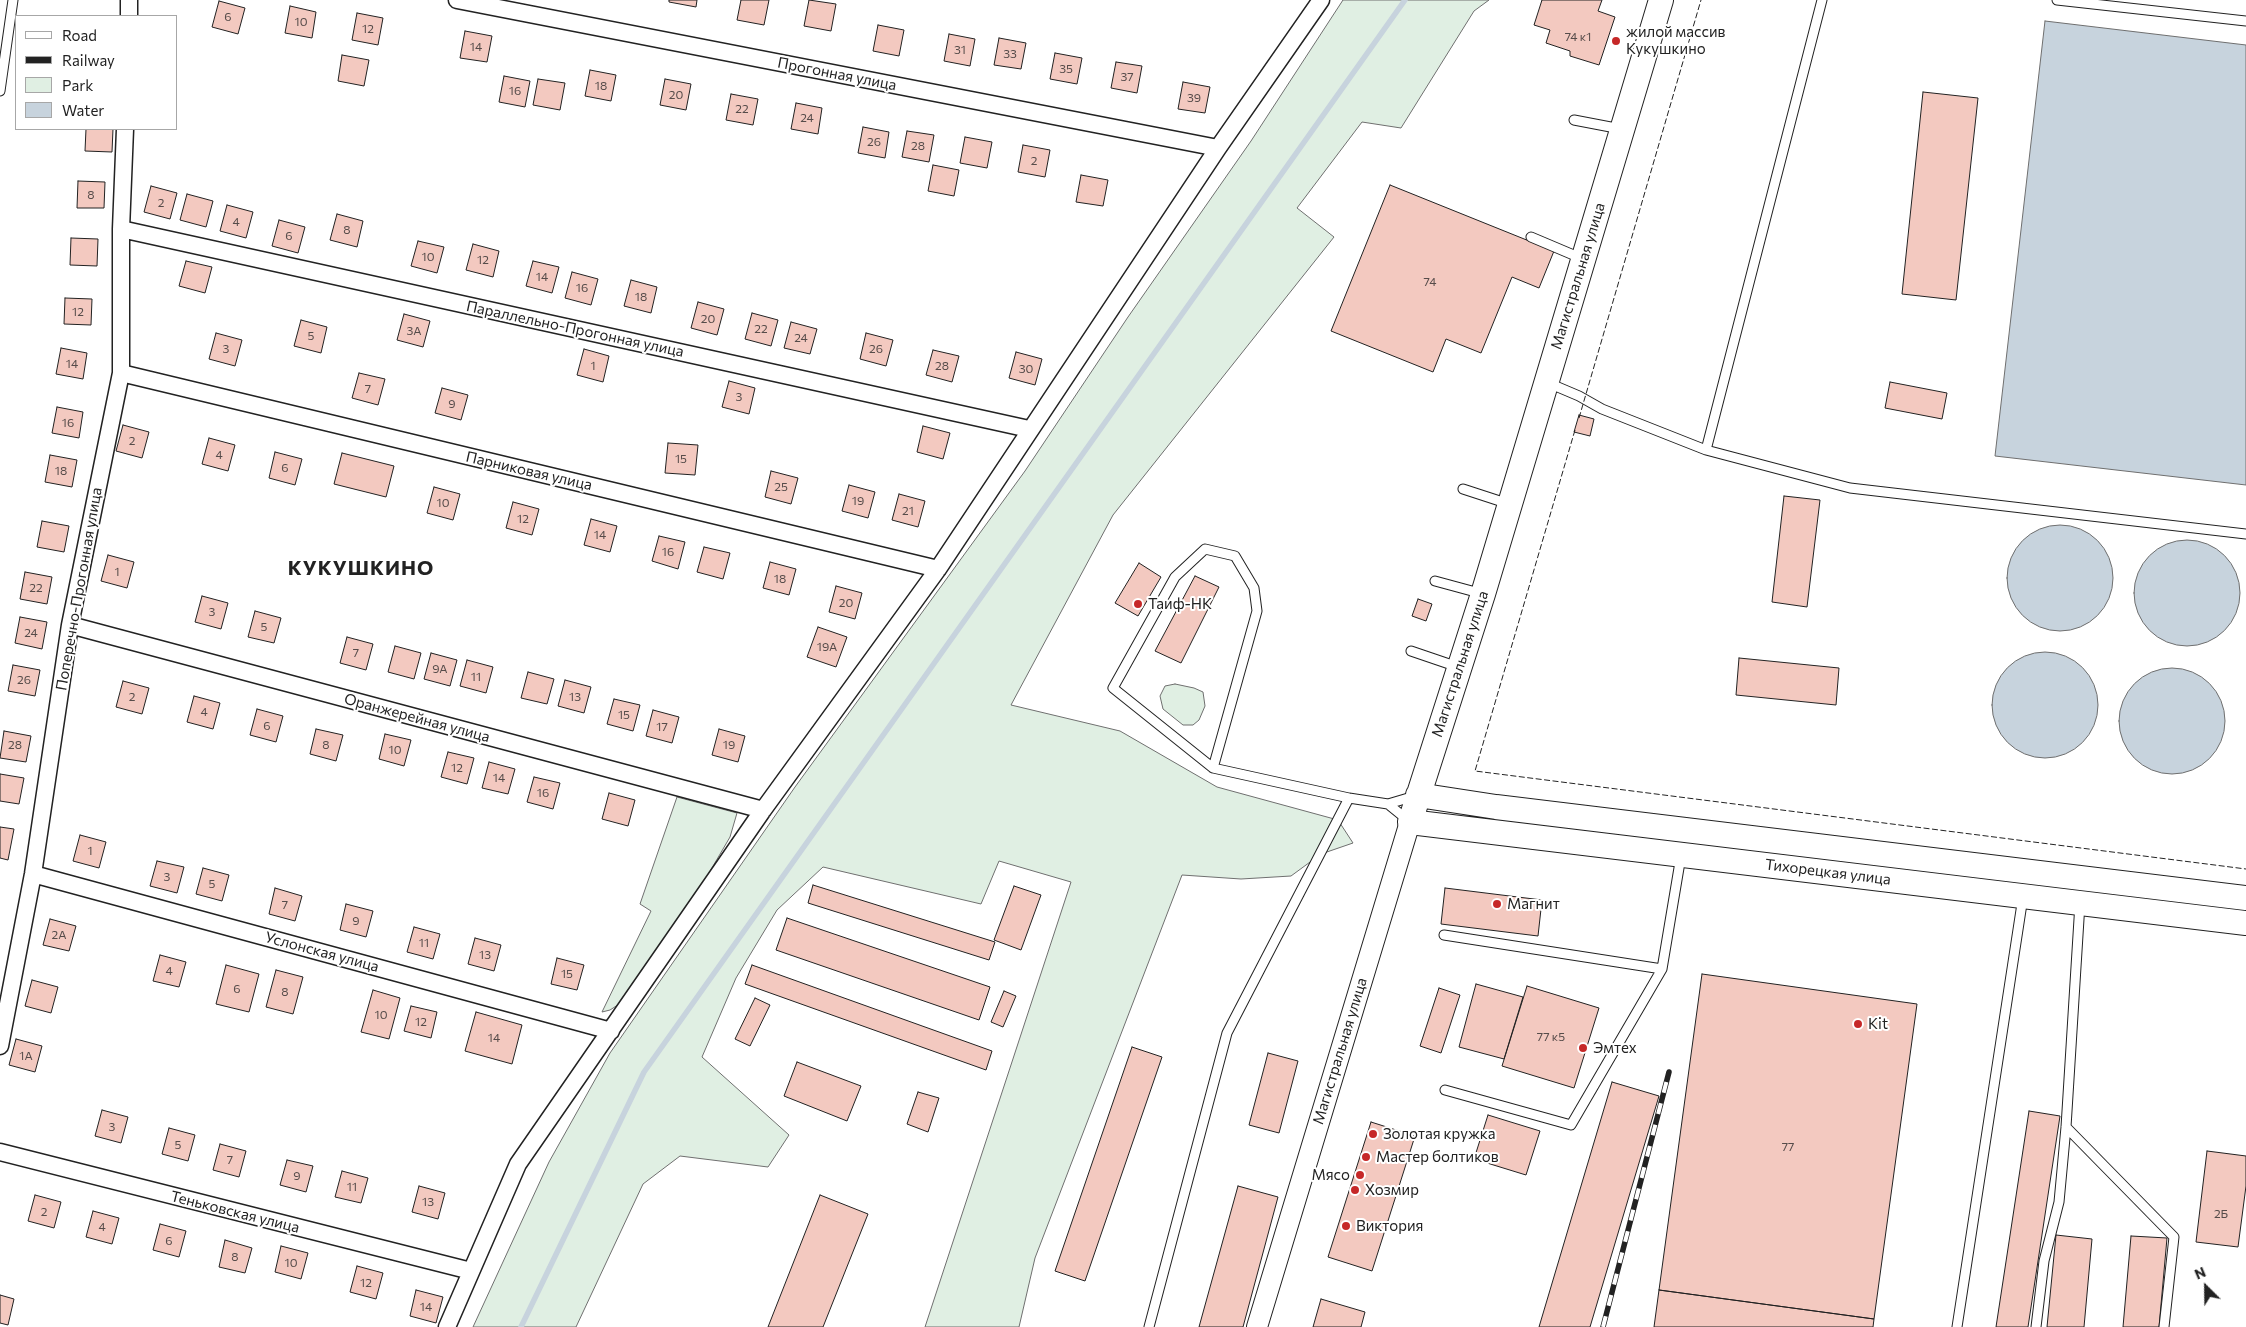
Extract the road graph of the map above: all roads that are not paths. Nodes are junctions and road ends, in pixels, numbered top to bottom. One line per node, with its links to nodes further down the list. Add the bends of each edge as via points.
1 (13, 0): 10 (lane)
2 (130, 0): 8 (street)
3 (456, 0): 14 (street, Прогонная улица)
4 (1321, 0): 14 (street)
5 (1660, 0): 13 (main road, Магистральная улица)
6 (1822, 0): 21 (lane)
7 (2057, 0): 9 (lane)
8 (129, 15)
9 (2246, 21)
10 (0, 91)
11 (1574, 120): 13 (lane)
12 (125, 130): 15 (street, Поперечно-Прогонная улица)
13 (1622, 130): 17 (main road, Магистральная улица)
14 (1218, 148): 20 (street)
15 (121, 229): 18 (street, Поперечно-Прогонная улица); 20 (street, Параллельно-Прогонная улица)
16 (1531, 237): 17 (lane)
17 (1583, 259): 19 (main road, Магистральная улица)
18 (121, 373): 25 (street, Парниковая улица); 28 (street, Поперечно-Прогонная улица)
19 (1546, 382): 21 (lane, via 1602,409); 23 (main road, Магистральная улица)
20 (1029, 429): 25 (street)
21 (1706, 450): 24 (lane, via 1850,488)
22 (1463, 489): 23 (lane)
23 (1509, 504): 27 (main road, Магистральная улица)
24 (2246, 534)
25 (938, 569): 35 (street)
26 (1435, 581): 27 (lane)
27 (1483, 594): 30 (main road, Магистральная улица)
28 (70, 626): 35 (street, Оранжерейная улица); 38 (street, Поперечно-Прогонная улица)
29 (1411, 651): 30 (lane)
30 (1458, 667): 32 (main road, Магистральная улица)
31 (1213, 768): 31 (lane, via 1257,611 1254,588 1235,556 1205,549 1175,577 1113,688); 33 (lane)
32 (1418, 795): 34 (lane); 36 (main road, Магистральная улица); 40 (main road, Тихорецкая улица)
33 (1349, 798): 34 (lane); 52 (lane, via 1227,1033)
34 (1388, 804): 36 (lane)
35 (763, 810): 45 (street)
36 (1410, 822): 37 (main road, Тихорецкая улица); 53 (street, Магистральная улица)
37 (1681, 854): 39 (main road, Тихорецкая улица); 44 (lane)
38 (33, 874): 45 (street, Услонская улица); 46 (street, Поперечно-Прогонная улица)
39 (2023, 897): 41 (main road, Тихорецкая улица); 54 (lane)
40 (2246, 898)
41 (2080, 903): 42 (main road, Тихорецкая улица); 48 (lane)
42 (2246, 923)
43 (1444, 934): 44 (lane)
44 (1662, 969): 47 (lane, via 1571,1125)
45 (611, 1030): 50 (street, via 518,1164)
46 (0, 1046)
47 (1445, 1090)
48 (2066, 1127): 55 (lane, via 2059,1202 2044,1261); 56 (lane, via 2174,1237)
49 (0, 1152): 50 (street, Теньковская улица)
50 (471, 1271): 51 (street)
51 (447, 1327)
52 (1149, 1327)
53 (1257, 1327)
54 (1957, 1327)
55 (2036, 1327)
56 (2164, 1327)

